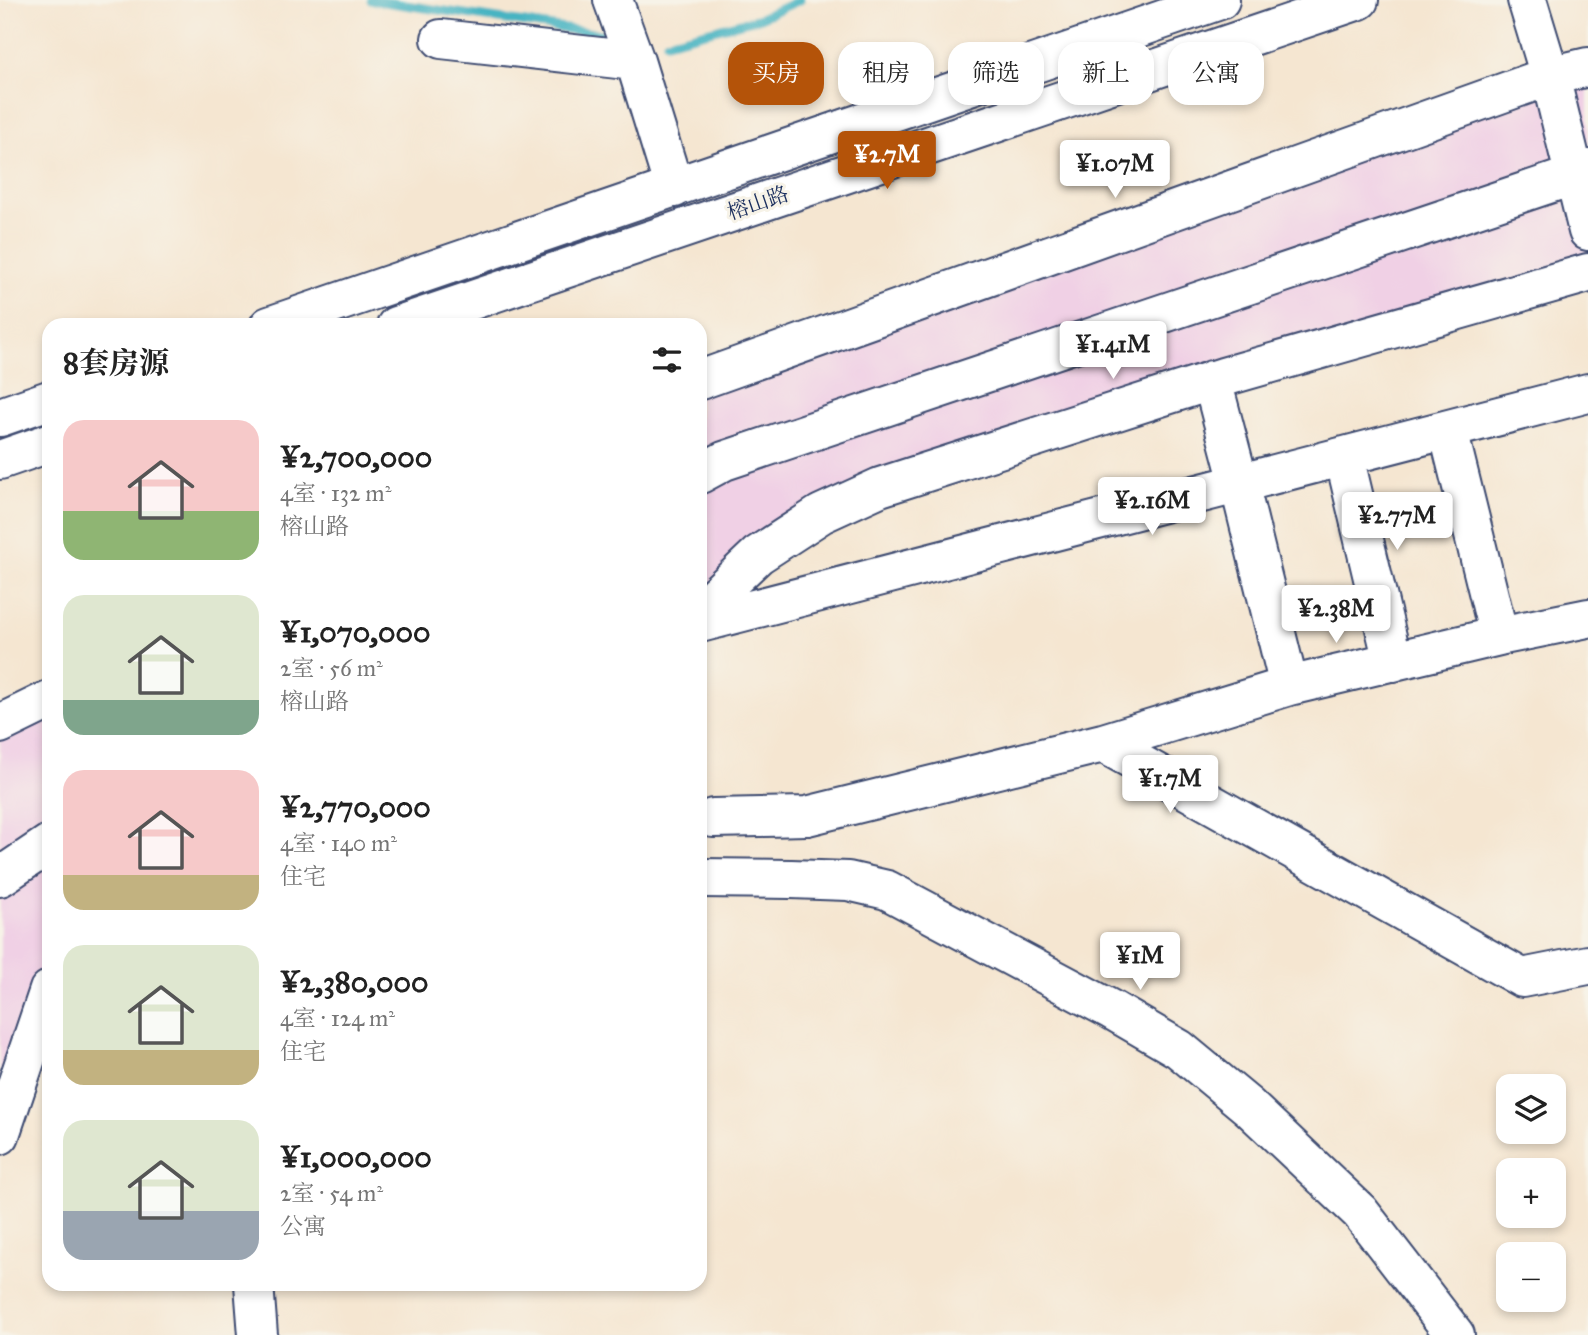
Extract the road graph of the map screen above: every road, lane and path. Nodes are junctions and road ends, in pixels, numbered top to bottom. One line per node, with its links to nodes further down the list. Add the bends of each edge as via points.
1 (613, 0): 6 (street)
2 (1220, 0): 10 (street, 榕山路)
3 (1359, 0): 14 (street, 榕山路)
4 (1527, 0): 8 (street)
5 (441, 39): 6 (street)
6 (635, 61): 10 (street)
7 (1588, 67): 8 (street)
8 (1550, 76): 9 (street); 15 (street)
9 (1581, 172): 11 (street); 24 (street)
10 (674, 188): 13 (street, 榕山路)
11 (1588, 231)
12 (1588, 273): 16 (street)
13 (292, 318)
14 (420, 318)
15 (707, 377)
16 (1212, 380): 25 (street); 26 (street, via 868,492 821,514 758,555)
17 (1588, 393): 20 (street)
18 (42, 402): 19 (street)
19 (0, 417)
20 (1448, 430): 22 (street); 29 (street)
21 (42, 445): 23 (street)
22 (1344, 456): 25 (street); 30 (street)
23 (0, 460)
24 (707, 470)
25 (1239, 483): 28 (street); 31 (street)
26 (707, 603)
27 (1588, 618): 29 (street)
28 (707, 621)
29 (1499, 636): 30 (street)
30 (1393, 662): 31 (street)
31 (1289, 686): 34 (street)
32 (42, 703): 33 (street)
33 (0, 724)
34 (1104, 743): 35 (street, via 807,816); 39 (street, via 1522,978)
35 (713, 818)
36 (42, 849): 37 (street)
37 (0, 877)
38 (707, 878): 45 (street, via 848,881 887,890 1179,1049 1249,1107 1360,1212)
39 (1588, 965)
40 (42, 999): 41 (street)
41 (18, 1031): 42 (street)
42 (0, 1135)
43 (255, 1291): 44 (street)
44 (258, 1335)
45 (1455, 1335)

